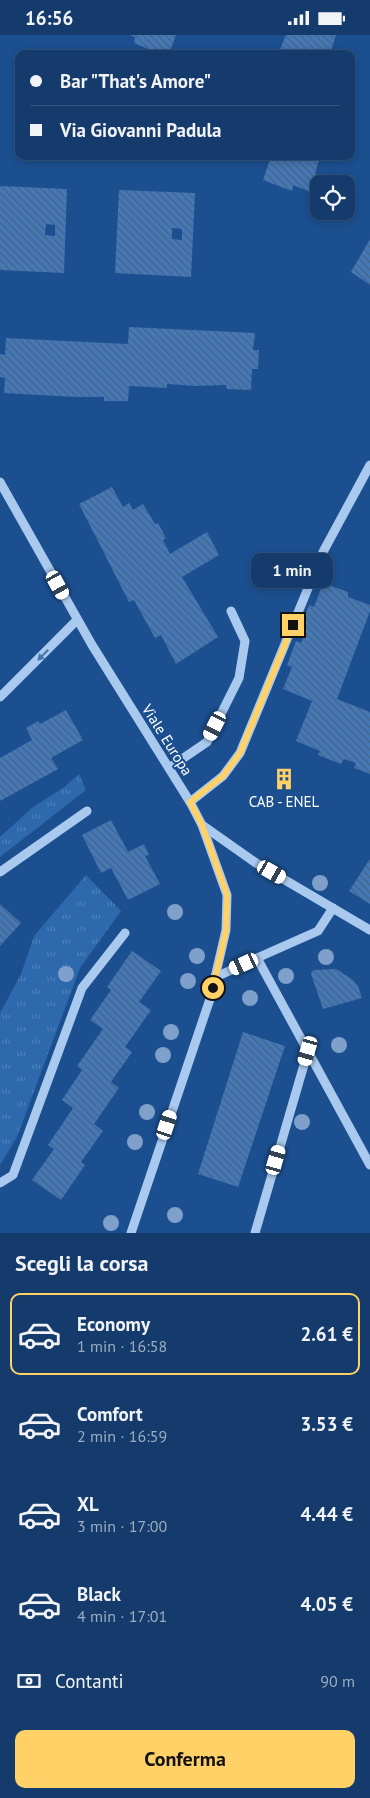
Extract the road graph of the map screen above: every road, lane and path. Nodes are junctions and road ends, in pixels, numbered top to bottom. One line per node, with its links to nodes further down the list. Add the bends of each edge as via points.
1 (370, 465): 7 (street, via 324,552 240,753 223,776)
2 (0, 481): 4 (street, Viale Europa)
3 (232, 611): 6 (street, via 245,641 239,678 207,742)
4 (77, 620): 5 (street, one-way to 5); 6 (street, Viale Europa)
5 (0, 697)
6 (169, 768): 7 (street, Viale Europa)
7 (190, 802): 9 (street, Viale Europa)
8 (87, 811): 10 (street)
9 (202, 825): 11 (street, via 256,863); 15 (street, Viale Europa, via 227,895 226,930)
10 (0, 872)
11 (333, 908): 12 (street); 14 (street, via 318,931)
12 (370, 930)
13 (125, 933): 18 (street, via 82,988 13,1175)
14 (257, 958): 15 (street); 16 (street)
15 (216, 977): 19 (street, Viale Europa)
16 (308, 1051): 17 (street); 20 (street)
17 (370, 1165)
18 (0, 1183)
19 (131, 1233)
20 (255, 1233)

